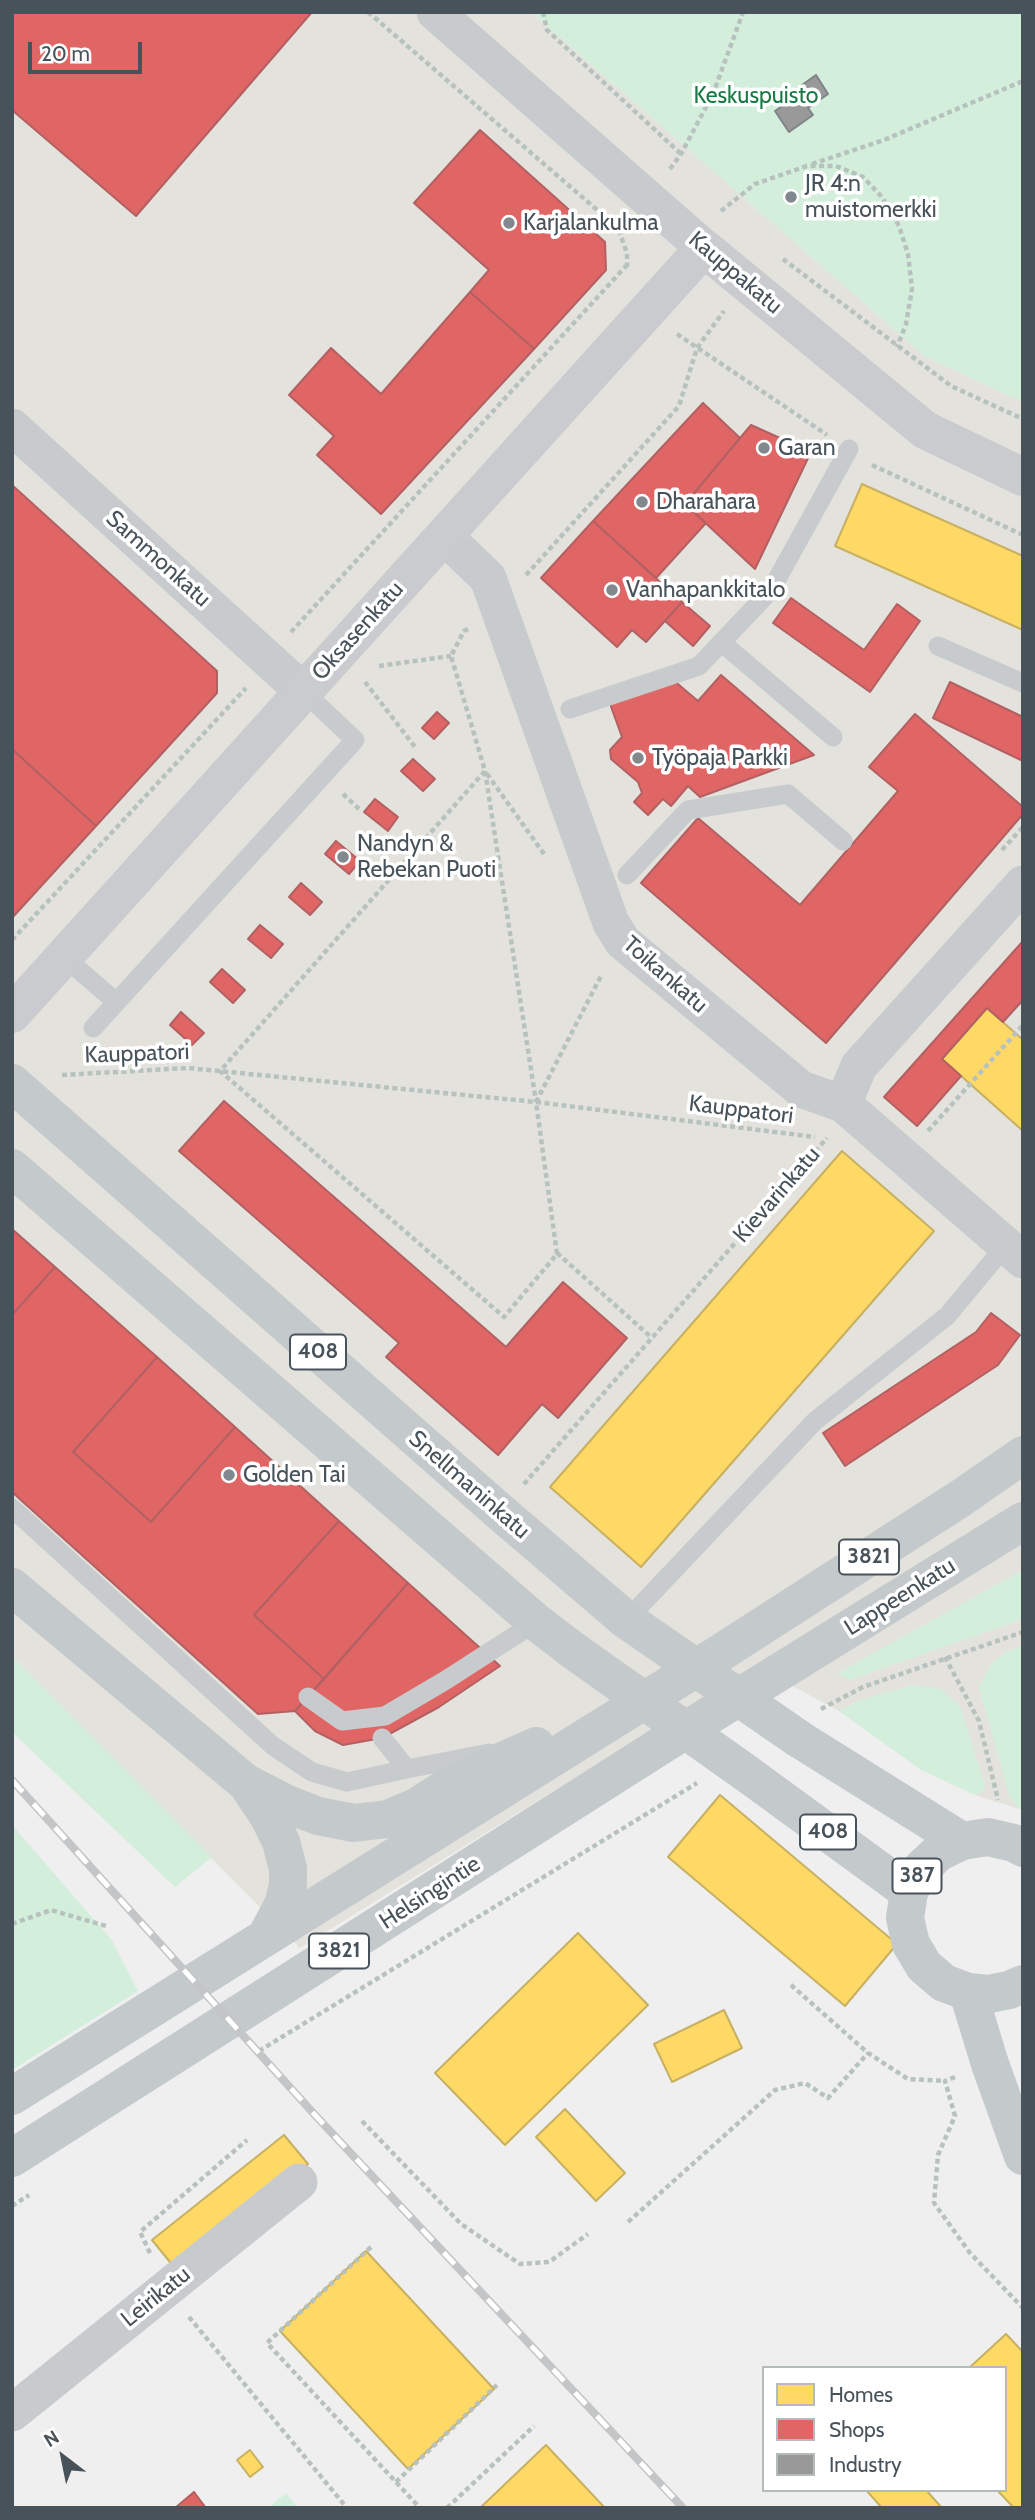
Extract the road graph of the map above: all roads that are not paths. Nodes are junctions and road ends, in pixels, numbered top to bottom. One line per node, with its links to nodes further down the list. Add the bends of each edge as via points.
1 (435, 12): 2 (street, Kauppakatu)
2 (704, 248): 5 (street, Kauppakatu, via 925,430); 6 (street, Oksasenkatu)
3 (12, 427): 10 (street, Sammonkatu)
4 (849, 449): 7 (lane, via 771,590)
5 (1023, 477)
6 (443, 536): 10 (street, Oksasenkatu); 21 (street, Toikankatu, via 488,579 611,923 623,942 801,1089)
7 (722, 642): 11 (lane, via 699,666); 12 (lane)
8 (938, 646): 9 (lane)
9 (1023, 683)
10 (303, 691): 16 (street, Oksasenkatu); 17 (lane, via 355,740)
11 (570, 709)
12 (833, 737)
13 (843, 841): 14 (lane, via 788,794 688,810)
14 (627, 875)
15 (1023, 884): 21 (street, via 859,1066)
16 (64, 957): 17 (lane); 18 (street, Oksasenkatu)
17 (116, 1002): 19 (lane)
18 (12, 1014)
19 (93, 1028)
20 (12, 1083): 28 (main road, Snellmaninkatu / 408)
21 (843, 1104): 23 (street, Toikankatu)
22 (12, 1168): 29 (main road, 408)
23 (1014, 1253): 28 (lane, via 947,1316 816,1422)
24 (1023, 1455): 32 (main road, 3821)
25 (12, 1508): 35 (lane, via 273,1746 312,1772 347,1782)
26 (1023, 1521): 30 (main road, Lappeenkatu / 3821)
27 (12, 1587): 36 (main road)
28 (625, 1619): 37 (main road, Snellmaninkatu / 408, bridge, via 804,1727)
29 (536, 1622): 31 (lane, via 385,1716 342,1721); 39 (main road, 408, bridge)
30 (776, 1674): 45 (main road, Helsingintie / 3821)
31 (308, 1697)
32 (621, 1716): 34 (main road); 40 (main road, 3821)
33 (382, 1738): 35 (lane)
34 (539, 1745): 35 (lane); 36 (main road, via 457,1781 388,1819 354,1823 318,1816)
35 (407, 1769)
36 (246, 1783): 40 (main road, via 277,1834 288,1868 289,1886)
37 (962, 1841): 38 (main road, 387, via 988,1837); 39 (main road, 387, via 939,1852 921,1869)
38 (1023, 1848)
39 (909, 1892): 42 (main road, 387, via 905,1918 911,1944 924,1966 944,1983)
40 (268, 1935): 43 (main road, 3821)
41 (1023, 1984): 42 (main road, 387, via 989,1994)
42 (968, 1992): 44 (main road)
43 (12, 2096)
44 (1023, 2156)
45 (12, 2158)
46 (299, 2182): 47 (street, Leirikatu)
47 (12, 2413)

